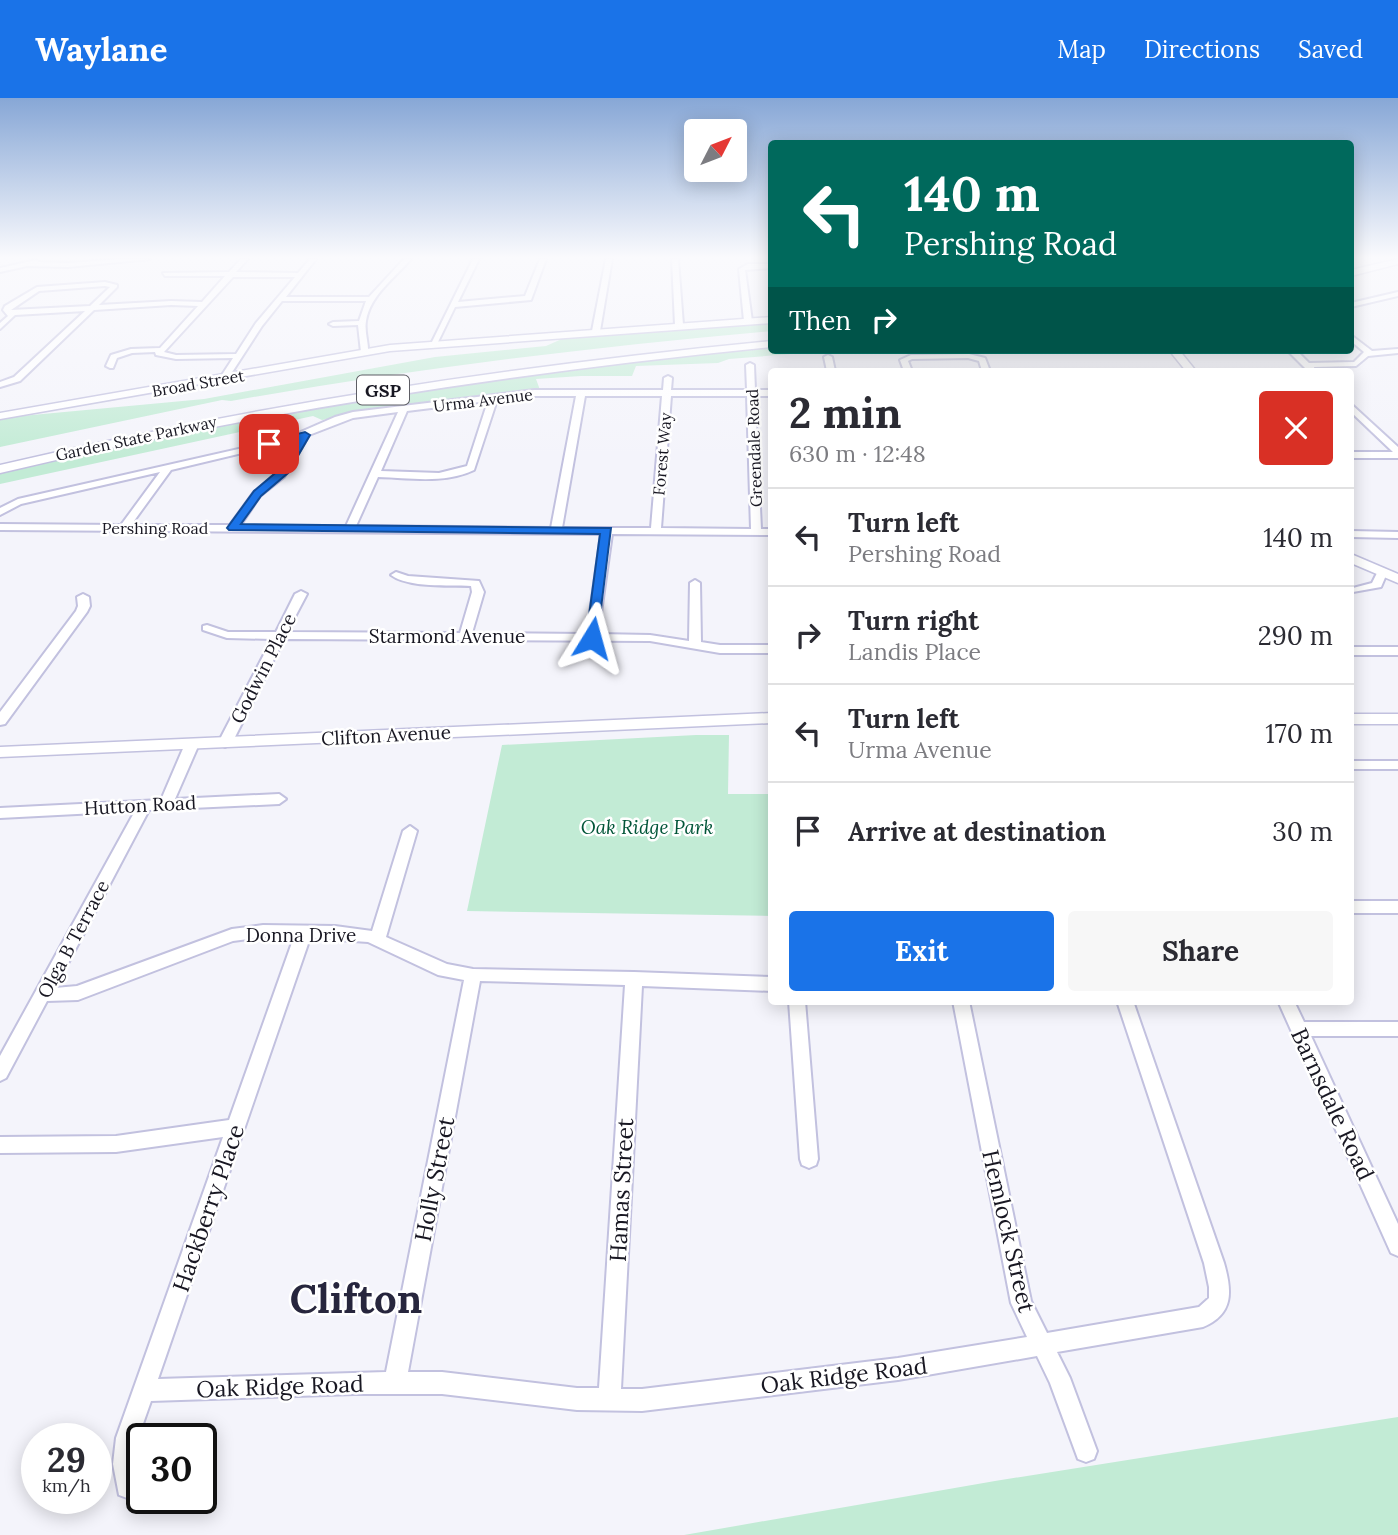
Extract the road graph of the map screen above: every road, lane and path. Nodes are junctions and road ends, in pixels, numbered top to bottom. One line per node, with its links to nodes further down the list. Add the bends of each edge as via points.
1 (74, 326): 30 (street, via 17,379)
2 (181, 326): 13 (street)
3 (260, 326): 19 (street)
4 (361, 326): 15 (street)
5 (442, 326): 11 (street)
6 (597, 326): 8 (street)
7 (664, 326): 8 (main road, Broad Street)
8 (596, 331): 11 (main road, Broad Street)
9 (768, 336): 43 (highway, Garden State Parkway / GSP, via 585,353 397,378)
10 (1354, 340): 16 (street)
11 (433, 344): 15 (main road, Broad Street)
12 (768, 344): 46 (highway, Garden State Parkway / GSP, via 526,369 380,390 199,423)
13 (159, 350): 19 (street, via 170,356); 22 (street, via 123,353 114,357)
14 (1398, 351): 16 (street)
15 (365, 352): 28 (main road, Broad Street)
16 (1370, 353): 27 (street, via 1356,364)
17 (1177, 354): 26 (main road)
18 (1295, 354): 27 (street)
19 (237, 356): 28 (street)
20 (828, 357): 23 (street)
21 (750, 365): 33 (street, Greendale Road)
22 (110, 366)
23 (830, 368)
24 (908, 368): 25 (street, via 906,358 961,356 979,358)
25 (984, 368)
26 (1189, 368)
27 (1310, 368)
28 (224, 378): 38 (main road, Broad Street)
29 (668, 378): 32 (street, Forest Way)
30 (0, 385)
31 (580, 393): 32 (street, Urma Avenue); 35 (street, Urma Avenue); 53 (street)
32 (667, 393): 33 (street, Urma Avenue); 55 (street, Forest Way)
33 (752, 393): 34 (street, Urma Avenue); 56 (street, Greendale Road)
34 (768, 393)
35 (493, 398): 36 (street, Urma Avenue); 47 (street, via 468,471)
36 (404, 409): 41 (street, Urma Avenue, via 345,416); 47 (street)
37 (1354, 410): 40 (street)
38 (0, 416)
39 (1354, 417): 40 (street)
40 (1362, 417): 42 (street)
41 (305, 435): 45 (street, Urma Avenue); 51 (street, via 284,471 257,494)
42 (1398, 453): 44 (street)
43 (0, 455)
44 (1354, 455)
45 (169, 466): 48 (street, Urma Avenue, via 18,502); 50 (street)
46 (0, 469)
47 (375, 474): 52 (street)
48 (0, 512)
49 (0, 527): 50 (street, Pershing Road)
50 (124, 528): 51 (street, Pershing Road)
51 (233, 528): 52 (street, Pershing Road)
52 (349, 529): 53 (street, Pershing Road)
53 (556, 530): 54 (street, Pershing Road)
54 (607, 530): 55 (street, Pershing Road); 71 (street)
55 (656, 531): 56 (street, Pershing Road)
56 (756, 531): 57 (street, Pershing Road)
57 (768, 531)
58 (1354, 534): 59 (street)
59 (1398, 535)
60 (1354, 559): 61 (main road)
61 (1382, 573): 63 (main road); 65 (street, via 1377,585)
62 (396, 575): 70 (street, via 475,583 478,592)
63 (1398, 579)
64 (695, 583): 72 (street)
65 (1357, 590)
66 (301, 594): 69 (street, Godwin Place)
67 (83, 597): 79 (street, via 81,612)
68 (207, 628): 69 (street, Starmond Avenue, via 227,635)
69 (279, 635): 70 (street, Starmond Avenue); 80 (street, Godwin Place)
70 (465, 636): 71 (street, Starmond Avenue)
71 (592, 638): 72 (street, Starmond Avenue, via 666,639)
72 (695, 645): 73 (street, Starmond Avenue)
73 (768, 649)
74 (1354, 651): 75 (street)
75 (1398, 651)
76 (768, 718): 80 (main road, Clifton Avenue)
77 (1354, 719): 78 (main road)
78 (1398, 719)
79 (0, 721)
80 (225, 743): 81 (main road, Clifton Avenue)
81 (192, 744): 82 (main road, Clifton Avenue); 86 (street)
82 (0, 752)
83 (1354, 765): 84 (street)
84 (1398, 765)
85 (279, 799): 86 (street, Hutton Road)
86 (166, 804): 87 (street, Hutton Road)
87 (145, 805): 88 (street, Hutton Road); 97 (street, Olga B Terrace)
88 (0, 813)
89 (410, 831): 93 (street)
90 (1398, 906): 91 (street)
91 (1354, 907)
92 (304, 932): 93 (street, Donna Drive, via 356,933); 97 (street, Donna Drive, via 247,932 78,993); 105 (street, Hackberry Place)
93 (378, 939): 94 (street, Donna Drive, via 444,970)
94 (473, 975): 95 (street, Donna Drive); 110 (street, Holly Street)
95 (634, 978): 96 (street, Donna Drive); 112 (street, Hamas Street)
96 (768, 984)
97 (42, 995): 104 (street, Olga B Terrace)
98 (797, 1005): 107 (street)
99 (962, 1005): 109 (street, Hemlock Street, via 1021,1303)
100 (1126, 1005): 109 (street, Oak Ridge Road, via 1214,1263 1219,1301 1203,1317)
101 (1288, 1005): 102 (street, Barnsdale Road)
102 (1299, 1029): 103 (street); 108 (street, Barnsdale Road)
103 (1398, 1029)
104 (0, 1073)
105 (237, 1126): 106 (street, via 117,1144); 111 (street, Hackberry Place)
106 (0, 1145)
107 (809, 1159)
108 (1398, 1246)
109 (1043, 1345): 112 (street, Oak Ridge Road, via 885,1371); 115 (street, Hemlock Street)
110 (395, 1382): 111 (street, Oak Ridge Road); 112 (street, Oak Ridge Road)
111 (145, 1390): 113 (street, Hackberry Place)
112 (609, 1401)
113 (133, 1423)
114 (126, 1447): 116 (street, Hackberry Place)
115 (1086, 1451)
116 (126, 1479)

